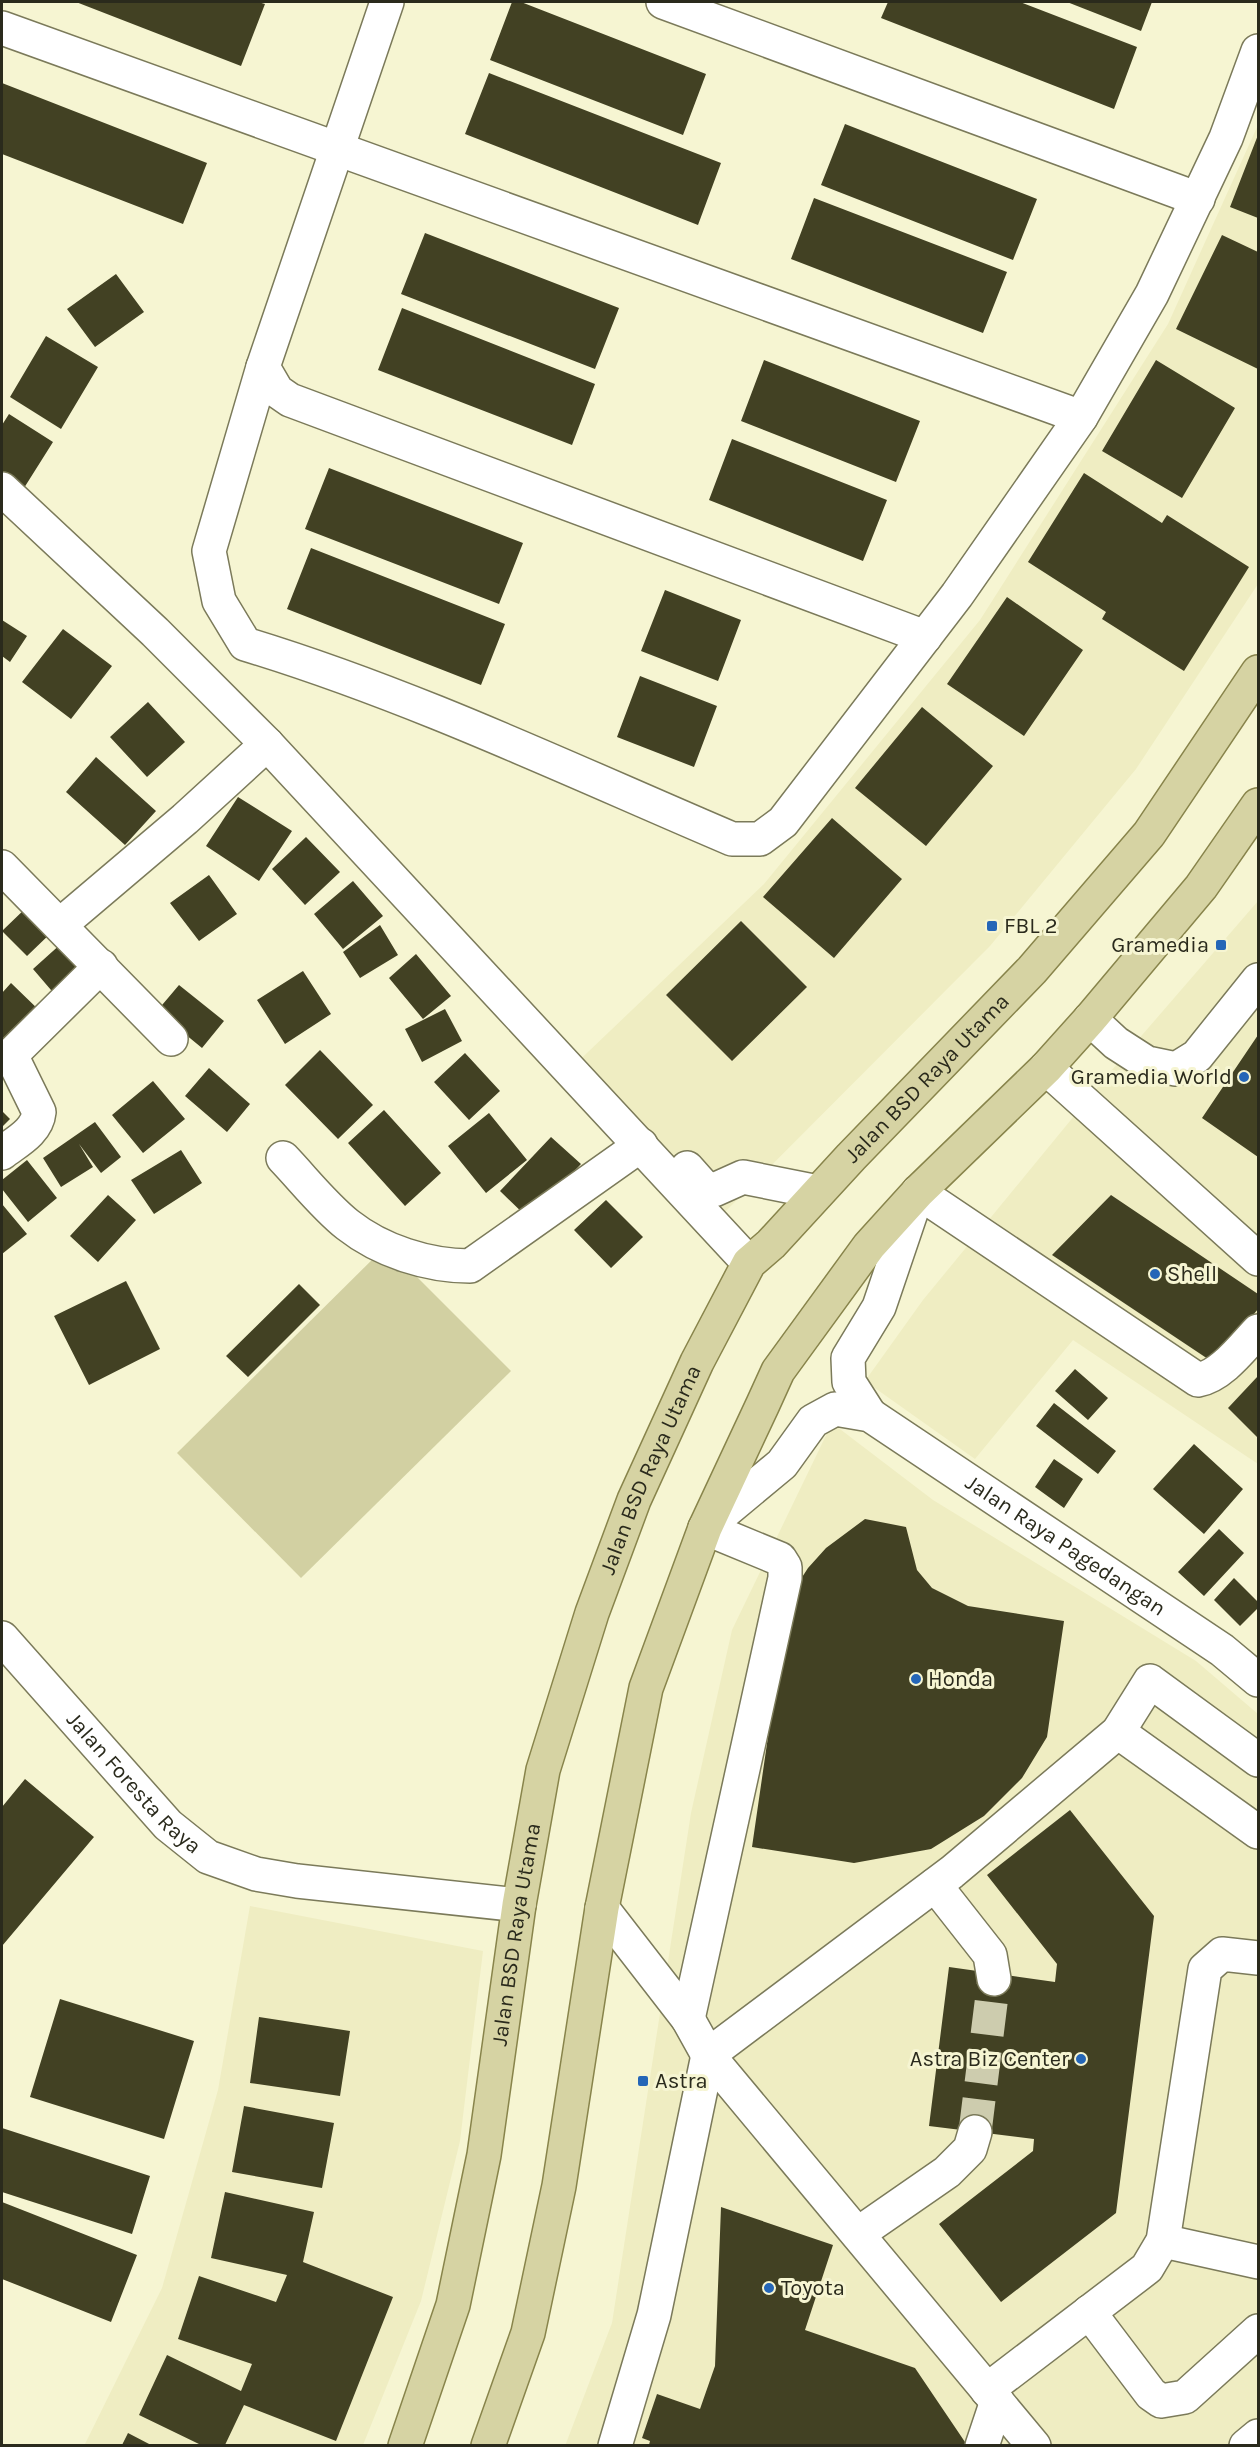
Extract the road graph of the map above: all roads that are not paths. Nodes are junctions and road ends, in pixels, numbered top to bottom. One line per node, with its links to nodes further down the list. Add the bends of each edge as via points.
1 (387, 2): 5 (street)
2 (663, 2): 6 (street)
3 (2, 28): 5 (street)
4 (1258, 51): 6 (street, via 1226,138)
5 (338, 149): 7 (street); 8 (street)
6 (1198, 199): 8 (street, via 1152,294)
7 (263, 367): 10 (street, via 277,391 290,400); 10 (street, via 209,551 219,601 245,645 411,702 732,839 760,839 783,822)
8 (1081, 417): 10 (street)
9 (2, 489): 12 (street, via 155,632)
10 (925, 637)
11 (1258, 672): 25 (main road, Jalan BSD Raya Utama, via 1149,834 1032,970)
12 (267, 744): 15 (street); 21 (street)
13 (1258, 805): 18 (main road, via 1201,887)
14 (2, 867): 15 (street)
15 (60, 924): 16 (street)
16 (101, 966): 19 (street); 22 (street, via 11,1054 39,1112 33,1128)
17 (1258, 980): 18 (street, via 1197,1056 1176,1069 1147,1063 1116,1043)
18 (1090, 1019): 20 (main road)
19 (171, 1039)
20 (1046, 1068): 26 (main road); 27 (street)
21 (641, 1144): 23 (street, via 470,1266 434,1263 364,1237); 28 (street)
22 (2, 1153)
23 (283, 1158)
24 (687, 1168): 25 (street, via 703,1186 714,1190 743,1177)
25 (818, 1192): 28 (main road, Jalan BSD Raya Utama)
26 (918, 1192): 29 (street, via 1198,1380 1216,1372); 30 (street, via 879,1307 848,1358 849,1382); 31 (main road, via 869,1246 778,1371)
27 (1258, 1259)
28 (749, 1263): 38 (main road, Jalan BSD Raya Utama, via 697,1362 633,1500 592,1614 543,1770)
29 (1258, 1331)
30 (870, 1415): 31 (street, via 835,1409 813,1420 782,1464); 33 (street, Jalan Raya Pagedangan, via 1222,1650)
31 (705, 1528): 39 (main road, via 646,1688); 42 (street, via 780,1558 785,1578)
32 (2, 1638): 38 (street, Jalan Foresta Raya, via 168,1825 208,1857 256,1874 297,1881)
33 (1258, 1680)
34 (1118, 1732): 35 (street, via 1150,1681); 36 (street); 37 (street)
35 (1258, 1760)
36 (1258, 1832)
37 (935, 1885): 41 (street, via 990,1955); 43 (street)
38 (519, 1905): 52 (main road, Jalan BSD Raya Utama, via 484,2155 464,2254 453,2305)
39 (602, 1908): 42 (street); 53 (main road, via 559,2186 528,2332)
40 (1258, 1958): 46 (street, via 1222,1954 1205,1970)
41 (994, 1979)
42 (688, 2019): 43 (street)
43 (708, 2055): 45 (street); 54 (street, via 654,2315)
44 (975, 2132): 45 (street, via 970,2149 947,2172)
45 (859, 2233): 50 (street)
46 (1163, 2241): 47 (street); 48 (street, via 1146,2268)
47 (1258, 2262)
48 (1089, 2312): 49 (street, via 1151,2394 1161,2401 1185,2397); 50 (street)
49 (1258, 2331)
50 (992, 2395): 55 (street); 56 (street)
51 (1258, 2436): 57 (street)
52 (405, 2445)
53 (488, 2445)
54 (615, 2445)
55 (982, 2445)
56 (1034, 2445)
57 (1246, 2445)

